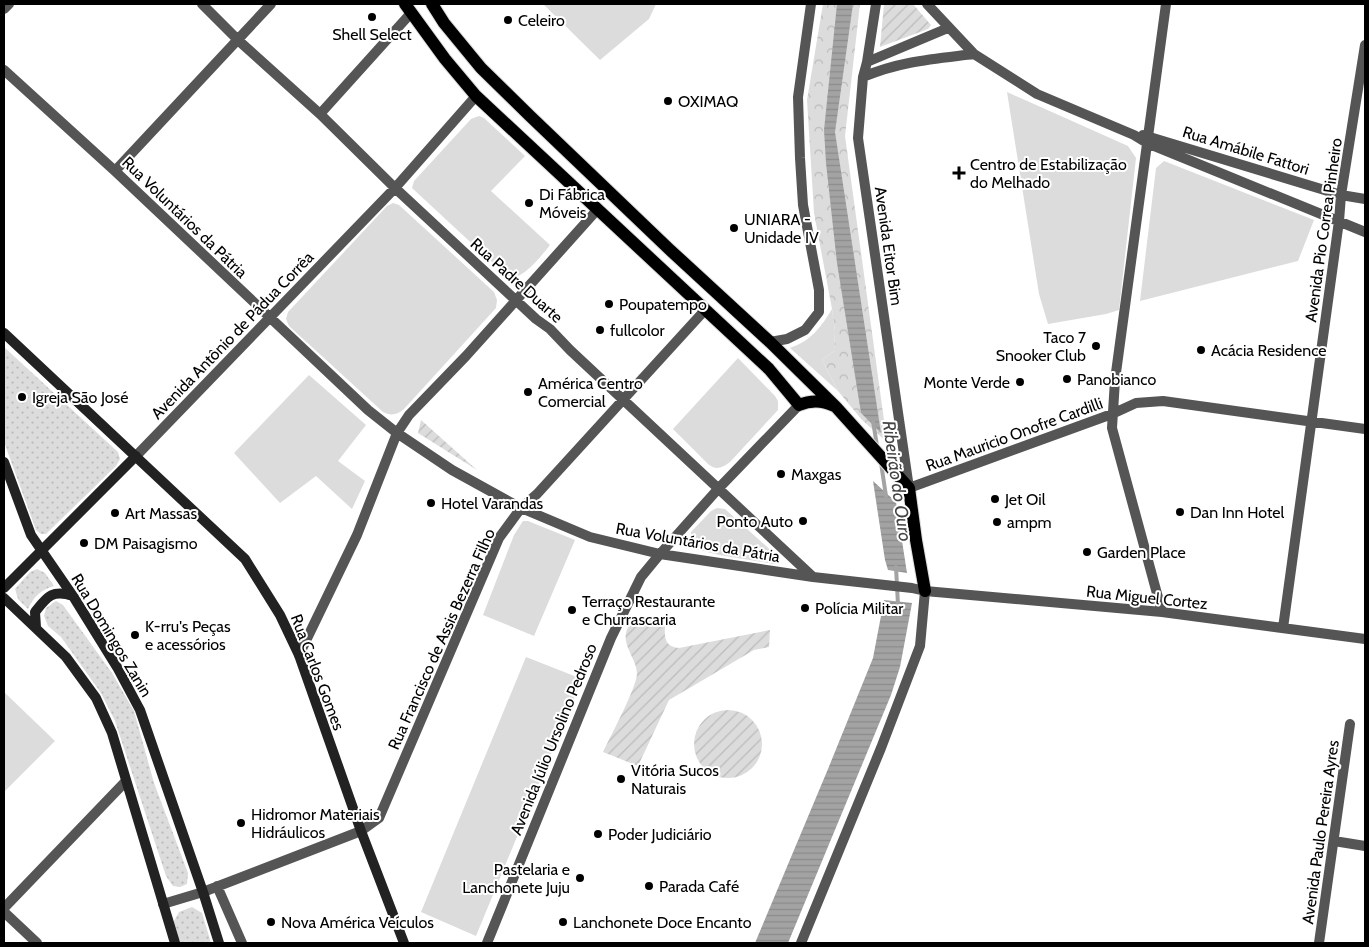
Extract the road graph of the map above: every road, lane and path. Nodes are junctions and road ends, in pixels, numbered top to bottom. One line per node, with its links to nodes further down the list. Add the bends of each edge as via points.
1 (9, 4): 10 (street)
2 (202, 4): 12 (street, Rua Padre Duarte)
3 (271, 4): 12 (street)
4 (432, 4): 32 (main road, via 481,68)
5 (811, 4): 32 (street, via 798,97 803,205 819,290 819,312 805,330 787,339)
6 (927, 4): 11 (street)
7 (1166, 4): 20 (street)
8 (876, 5): 15 (street, Avenida Eitor Bim)
9 (408, 8): 18 (main road); 19 (street)
10 (4, 9)
11 (948, 28): 14 (street); 15 (street)
12 (239, 41): 19 (street, Rua Padre Duarte); 21 (street)
13 (1365, 45): 23 (street, Avenida Pio Correa Pinheiro)
14 (974, 54): 17 (street, via 907,62); 20 (street, via 1037,94)
15 (867, 62): 17 (street, Avenida Eitor Bim)
16 (4, 70): 21 (street, Rua Voluntários da Pátria)
17 (863, 77): 42 (street, Avenida Eitor Bim, via 858,138)
18 (476, 96): 22 (street, Avenida Antônio de Pádua Corrêa); 25 (main road)
19 (320, 114): 22 (street, Rua Padre Duarte)
20 (1148, 139): 23 (street, Rua Amábile Fattori); 26 (street); 36 (street)
21 (115, 171): 30 (street, Rua Voluntários da Pátria)
22 (395, 188): 28 (street, Rua Padre Duarte); 30 (street, Avenida Antônio de Pádua Corrêa)
23 (1341, 195): 24 (street, Rua Amábile Fattori); 26 (street, Avenida Pio Correa Pinheiro)
24 (1365, 199)
25 (597, 210): 28 (street); 29 (main road)
26 (1339, 221): 27 (street); 37 (street, Avenida Pio Correa Pinheiro)
27 (1365, 232)
28 (516, 300): 33 (street, Rua Padre Duarte); 39 (street, via 409,415)
29 (705, 310): 33 (street, Rua Francisco de Assis Bezerra Filho); 34 (main road, via 768,369)
30 (270, 318): 39 (street, Rua Voluntários da Pátria); 40 (street, Avenida Antônio de Pádua Corrêa)
31 (4, 333): 40 (street, Rua Carlos Gomes)
32 (770, 342): 35 (main road)
33 (624, 400): 43 (street, Rua Padre Duarte); 44 (street, Rua Francisco de Assis Bezerra Filho)
34 (799, 405): 35 (main road, via 820,401); 43 (street, Avenida Júlio Ursolino Pedroso)
35 (836, 407): 42 (main road)
36 (1112, 414): 37 (street, Rua Mauricio Onofre Cardilli, via 1136,403 1162,400); 42 (street, Rua Mauricio Onofre Cardilli); 52 (street, via 1112,428)
37 (1312, 423): 38 (street, Rua Mauricio Onofre Cardilli); 54 (street, Avenida Pio Correa Pinheiro)
38 (1365, 429)
39 (397, 433): 44 (street, Rua Voluntários da Pátria, via 452,470); 56 (street, via 357,535)
40 (136, 456): 45 (street, Avenida Antônio de Pádua Corrêa); 56 (street, Rua Carlos Gomes, via 245,558 280,615)
41 (4, 462): 45 (street, Rua Domingos Zanin, via 31,535)
42 (909, 488): 49 (main road)
43 (718, 490): 46 (street, Avenida Júlio Ursolino Pedroso); 47 (street, Rua Padre Duarte)
44 (521, 508): 46 (street, Rua Voluntários da Pátria, via 590,537); 59 (street, Rua Francisco de Assis Bezerra Filho, via 499,538 378,818)
45 (41, 550): 48 (street, Avenida Antônio de Pádua Corrêa); 50 (street, Rua Domingos Zanin)
46 (660, 554): 47 (street, Rua Voluntários da Pátria); 72 (street, Avenida Júlio Ursolino Pedroso, via 641,577 614,631)
47 (813, 576): 49 (street, Rua Voluntários da Pátria)
48 (4, 588)
49 (926, 591): 52 (street, Rua Miguel Cortez); 73 (street, via 920,646)
50 (73, 596): 53 (street, via 61,592 46,598 34,612); 63 (street, Rua Domingos Zanin, via 140,710)
51 (4, 598): 53 (street)
52 (1162, 612): 54 (street, Rua Miguel Cortez)
53 (36, 628): 58 (street, via 66,657 96,698 112,733)
54 (1283, 628): 55 (street, Rua Miguel Cortez)
55 (1365, 639)
56 (299, 655): 59 (street, Rua Carlos Gomes)
57 (1350, 724): 60 (street, Avenida Paulo Pereira Ayres)
58 (126, 781): 64 (street); 65 (street)
59 (361, 831): 62 (street, Rua Francisco de Assis Bezerra Filho); 71 (street, Rua Carlos Gomes)
60 (1334, 841): 61 (street); 74 (street, Avenida Paulo Pereira Ayres)
61 (1365, 846)
62 (217, 886): 63 (street, Rua Francisco de Assis Bezerra Filho); 70 (street)
63 (203, 892): 64 (street, Rua Francisco de Assis Bezerra Filho); 69 (street, Rua Domingos Zanin)
64 (163, 904): 68 (street)
65 (4, 908)
66 (4, 912): 67 (street)
67 (36, 943)
68 (175, 943)
69 (219, 943)
70 (242, 943)
71 (404, 943)
72 (487, 943)
73 (801, 943)
74 (1319, 943)

